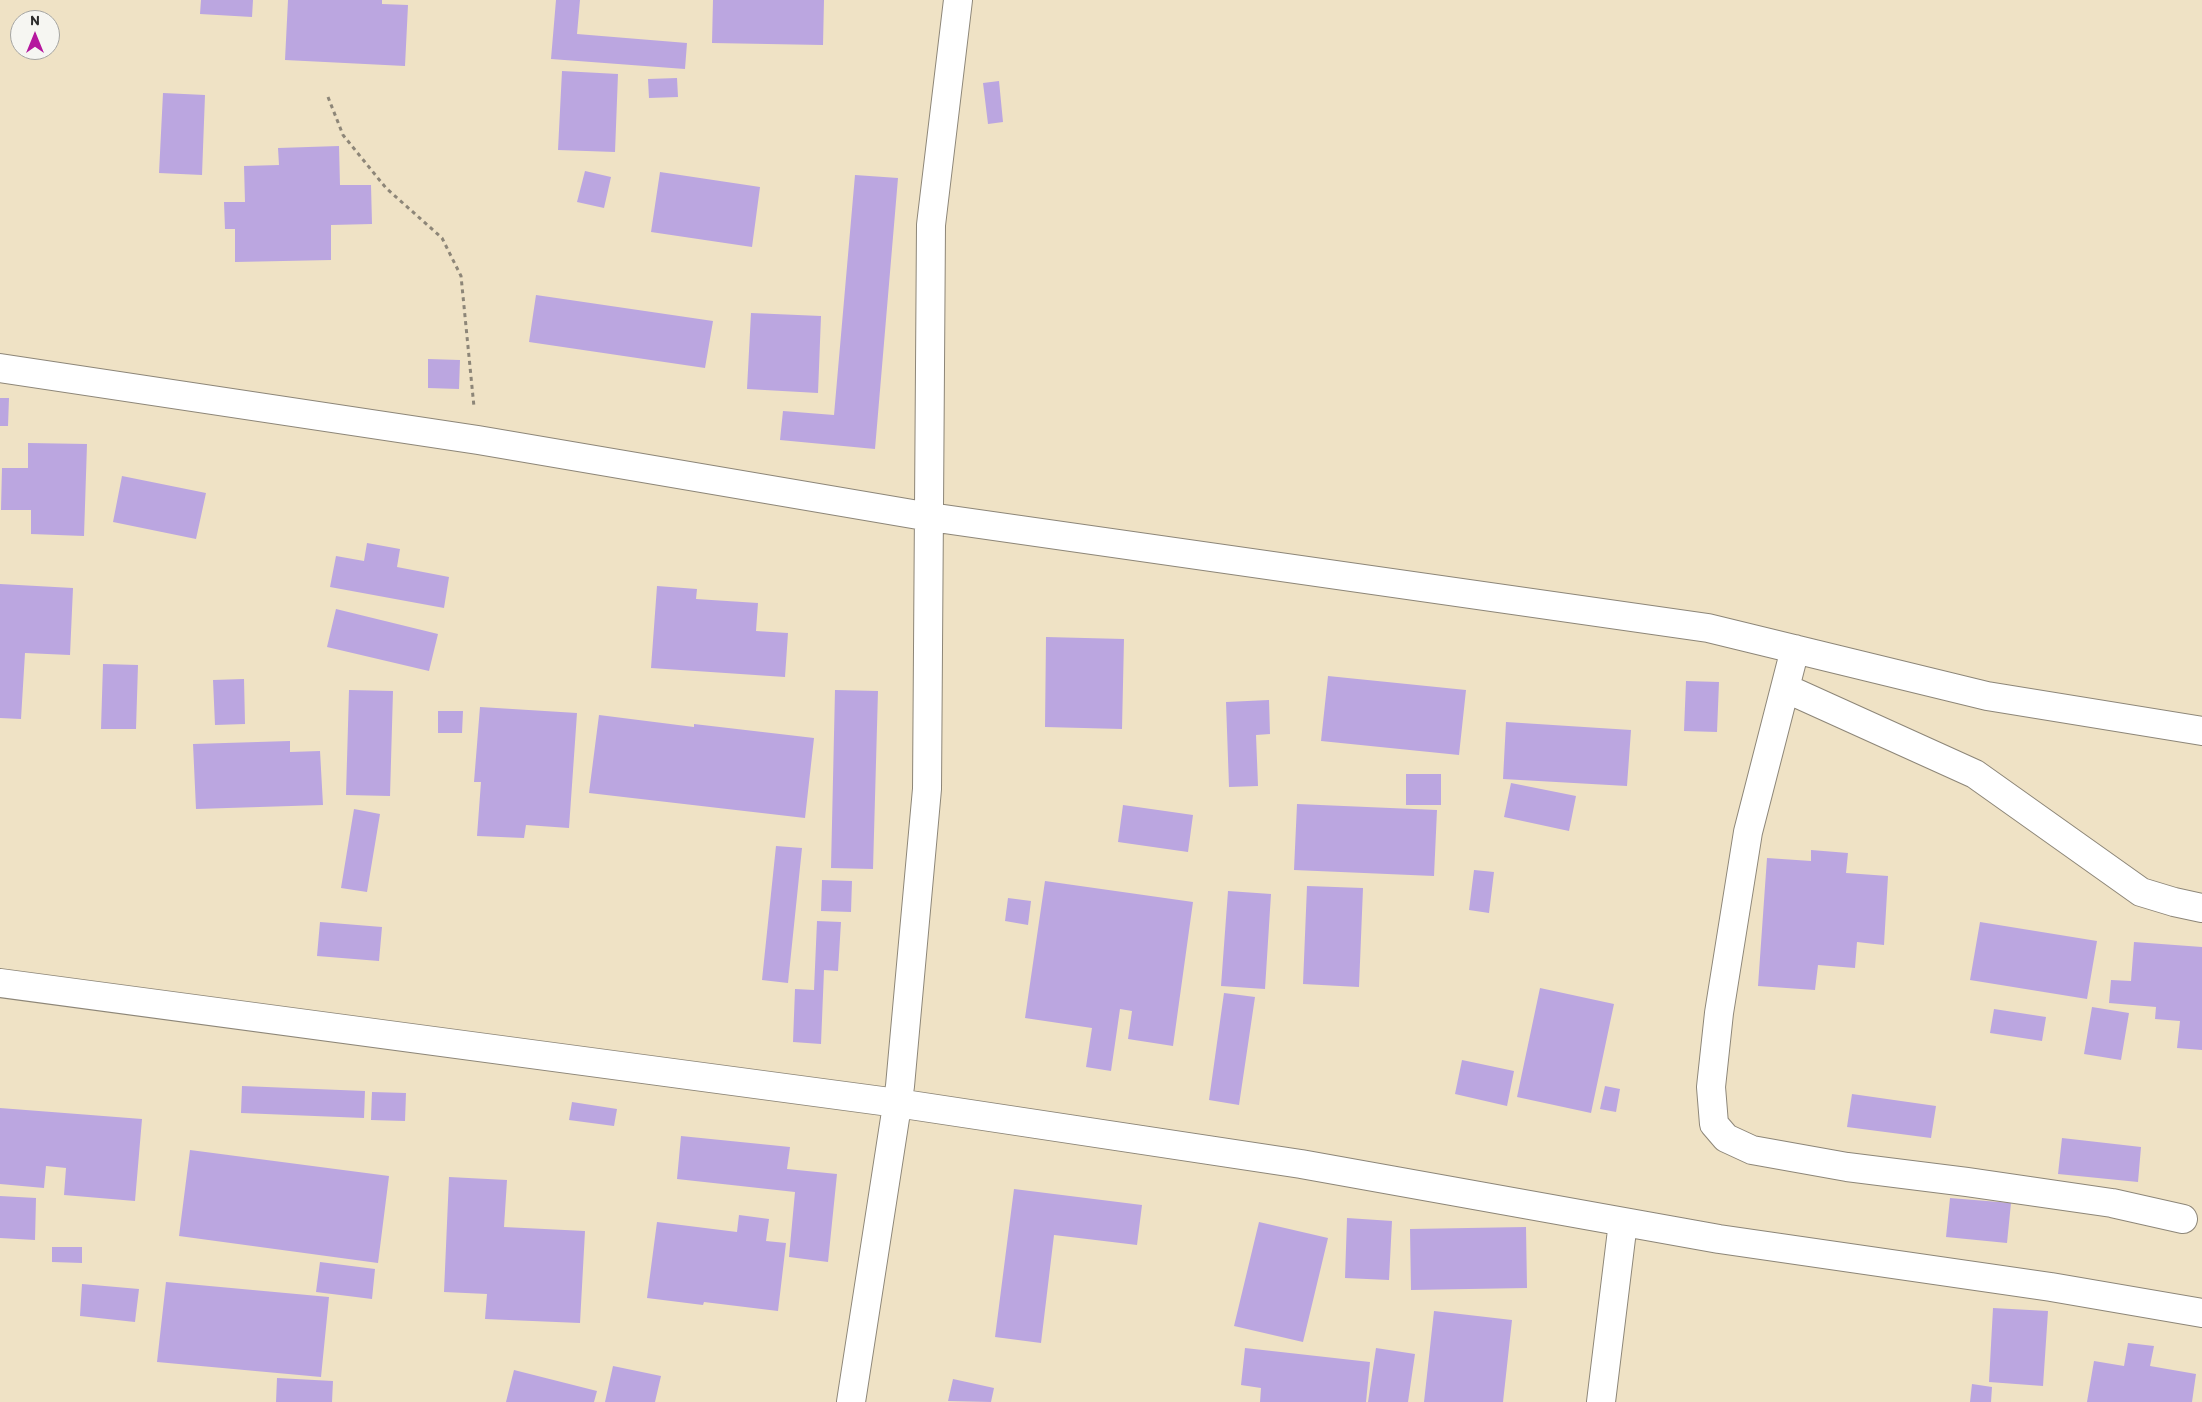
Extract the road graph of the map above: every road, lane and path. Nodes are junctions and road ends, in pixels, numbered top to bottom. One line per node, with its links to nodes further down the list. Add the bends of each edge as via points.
1 (958, 0): 5 (street, via 931,225)
2 (328, 97): 4 (path, via 343,135 386,188 442,238 461,276)
3 (0, 368): 4 (street)
4 (478, 440): 5 (street)
5 (930, 517): 6 (street, via 1708,628); 11 (street, via 927,789)
6 (1795, 650): 7 (street); 8 (street, via 1987,696)
7 (1785, 688): 9 (street, via 1974,774 2141,892); 12 (street, via 1745,851 1719,1013 1711,1087 1714,1124 1726,1138 1752,1150 1847,1167 2112,1203)
8 (2202, 730)
9 (2202, 908)
10 (0, 983): 11 (street)
11 (897, 1103): 13 (street, via 1301,1164); 15 (street)
12 (2183, 1219)
13 (1624, 1222): 14 (street); 16 (street)
14 (2202, 1313)
15 (851, 1402)
16 (1601, 1402)

